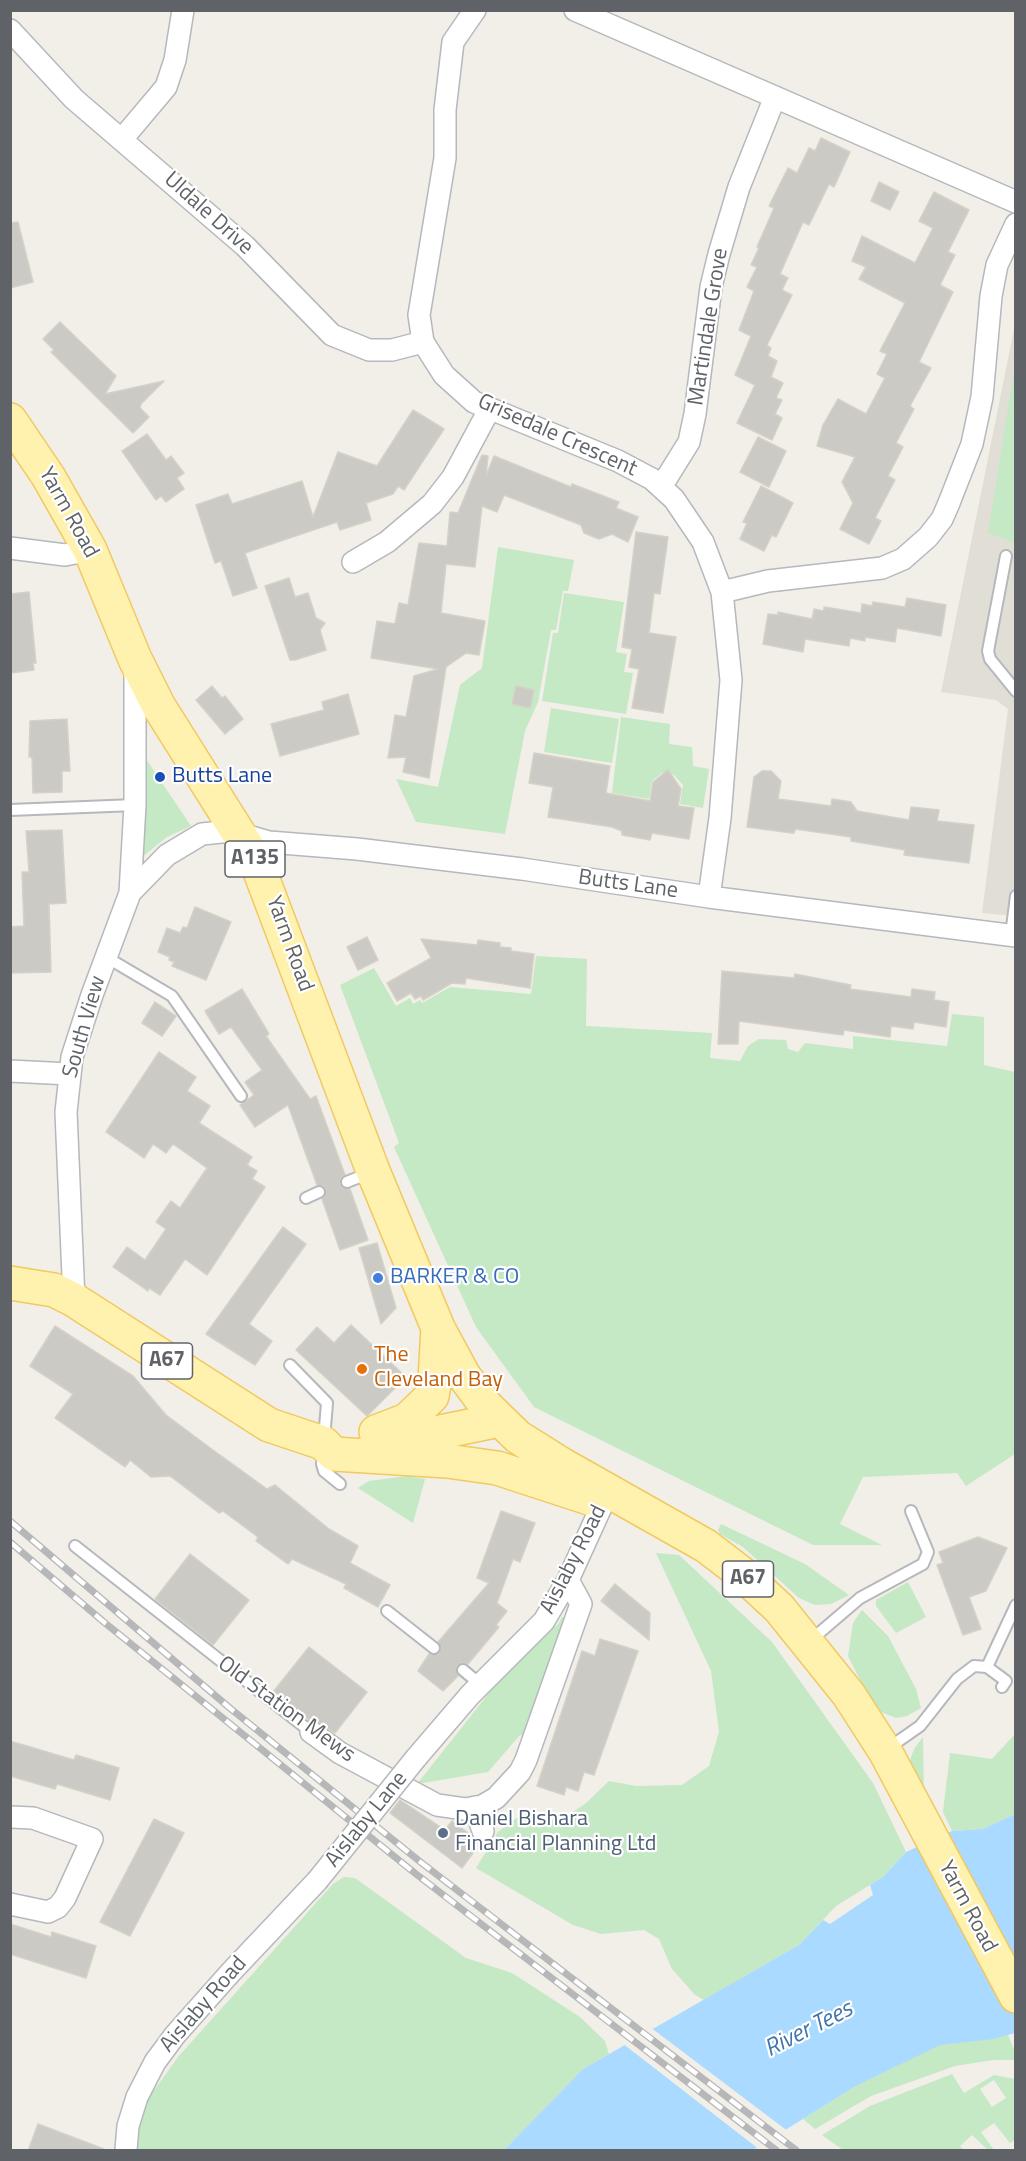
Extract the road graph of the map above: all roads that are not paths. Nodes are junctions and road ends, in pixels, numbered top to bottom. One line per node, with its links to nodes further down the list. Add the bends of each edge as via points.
1 (183, 10): 6 (street, via 170,78)
2 (475, 10): 9 (street, Grisedale Crescent, via 453,42 445,110 445,158 419,315)
3 (575, 10): 5 (street)
4 (10, 30): 6 (street, Uldale Drive, via 74,99)
5 (775, 97): 7 (street); 12 (street, Martindale Grove, via 739,188 719,254 689,442)
6 (123, 138): 9 (street, Uldale Drive, via 245,246 332,335 369,350 392,350)
7 (1016, 202)
8 (1016, 224): 17 (street, via 997,265 990,296 985,368 972,444 950,503 928,537 903,559 882,568 768,581)
9 (423, 342): 10 (street, Grisedale Crescent, via 444,375)
10 (489, 410): 12 (street, Grisedale Crescent, via 618,461); 16 (street, via 462,462 432,504 387,542)
11 (10, 420): 14 (main road, Yarm Road / A135, via 48,476)
12 (661, 487): 17 (street, Grisedale Crescent, via 695,527)
13 (10, 548): 14 (street, via 65,555)
14 (90, 550): 18 (main road, Yarm Road / A135)
15 (1006, 556): 19 (lane, via 988,651)
16 (353, 562)
17 (722, 592): 25 (street, Grisedale Crescent, via 731,681)
18 (135, 659): 20 (street); 22 (main road, Yarm Road / A135, via 158,705)
19 (1016, 691)
20 (135, 806): 21 (lane); 23 (street)
21 (10, 810)
22 (241, 833): 23 (street, South View, via 214,831 191,839 167,855); 25 (street, Butts Lane, via 269,842 522,869); 35 (main road, Yarm Road / A135, via 268,888 360,1177)
23 (130, 893): 27 (street, South View)
24 (1016, 896): 26 (lane)
25 (709, 897): 26 (street, Butts Lane)
26 (1013, 935)
27 (106, 957): 29 (street, South View); 30 (lane, via 172,996)
28 (10, 1071): 29 (street)
29 (69, 1074): 34 (street, South View, via 66,1106)
30 (241, 1096)
31 (319, 1192): 32 (lane)
32 (306, 1198)
33 (10, 1283): 34 (main road, A67, via 54,1290)
34 (74, 1300): 39 (main road, A67, via 269,1425)
35 (438, 1328): 37 (main road, Yarm Road / A135, via 469,1384); 38 (main road, via 432,1396 407,1420)
36 (290, 1365): 39 (lane, via 327,1403)
37 (500, 1420): 38 (main road, via 411,1438); 41 (main road, A67, via 538,1450)
38 (360, 1436): 39 (main road, via 338,1437)
39 (324, 1443): 40 (lane, via 324,1471); 41 (main road, A67, via 334,1454 497,1468 591,1499)
40 (340, 1484)
41 (608, 1492): 44 (street, Aislaby Road); 47 (main road, A67, via 706,1546 779,1608)
42 (912, 1511): 47 (lane, via 928,1552 923,1564 860,1598)
43 (75, 1546): 53 (lane, Old Station Mews)
44 (568, 1580): 51 (street, Aislaby Road, via 544,1621); 56 (street, via 581,1604 526,1760 496,1798)
45 (1016, 1605): 49 (lane)
46 (387, 1611): 48 (lane)
47 (808, 1642): 54 (main road, A67)
48 (434, 1648)
49 (987, 1667): 52 (lane, via 1006,1681); 54 (lane, via 974,1666 957,1679 920,1726)
50 (463, 1670): 51 (lane)
51 (481, 1685): 55 (street, Aislaby Road)
52 (1002, 1687)
53 (311, 1732): 56 (street, Old Station Mews, via 423,1800 452,1808)
54 (885, 1751): 61 (main road, Yarm Road / A67)
55 (416, 1758): 59 (street, Aislaby Lane, bridge)
56 (475, 1807): 58 (street)
57 (10, 1817): 60 (street, via 33,1818 92,1839 58,1907 48,1912)
58 (483, 1831)
59 (317, 1881): 62 (street, Aislaby Road, via 231,1972 155,2062 137,2097 128,2126)
60 (10, 1904)
61 (1016, 1996)
62 (126, 2151)

